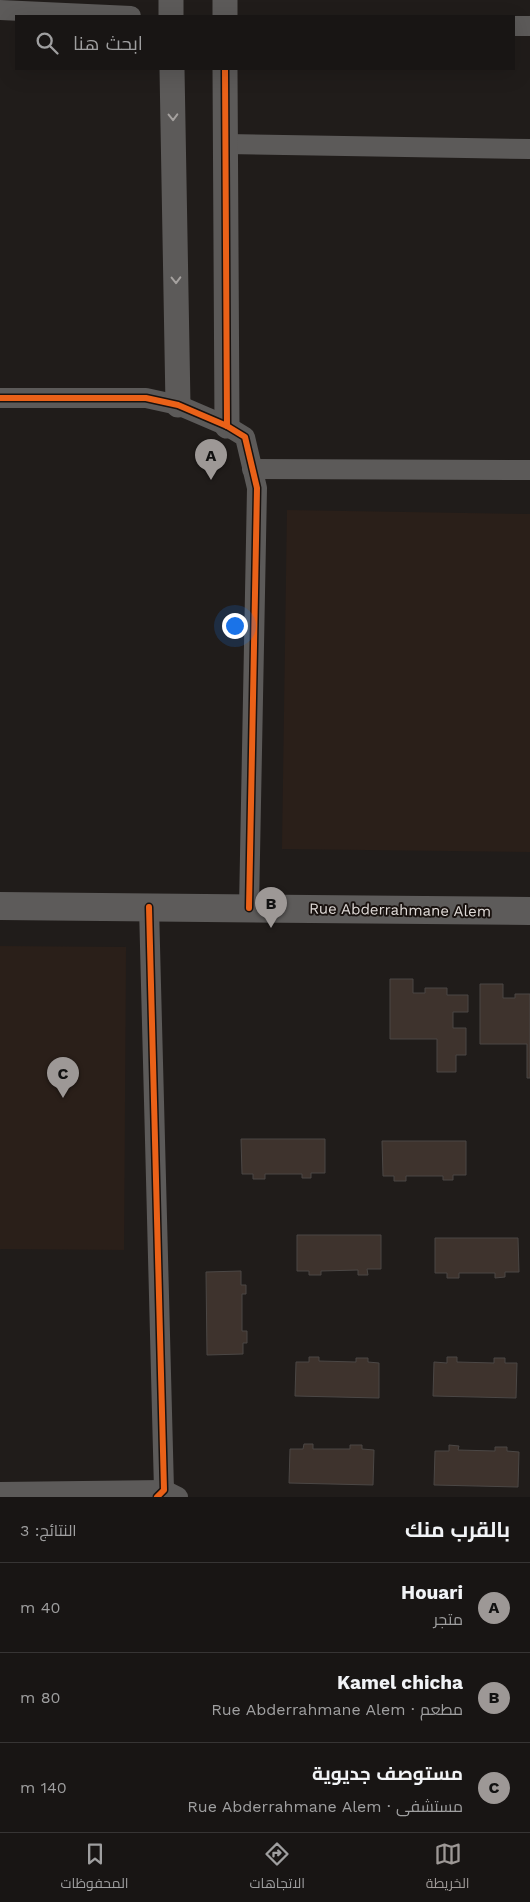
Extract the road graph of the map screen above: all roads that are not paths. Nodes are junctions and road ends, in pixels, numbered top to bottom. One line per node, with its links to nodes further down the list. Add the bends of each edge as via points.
1 (171, 0): 5 (street)
2 (225, 0): 6 (street)
3 (0, 10): 4 (street)
4 (109, 15)
5 (171, 15)
6 (225, 15)
7 (515, 26): 8 (street)
8 (530, 26)
9 (172, 70): 14 (street, one-way to 14)
10 (225, 70): 11 (street)
11 (226, 144): 12 (street); 15 (street)
12 (530, 149)
13 (0, 398): 14 (street, via 146,398)
14 (178, 405): 15 (street)
15 (227, 426): 16 (street, via 245,437)
16 (252, 469): 17 (street); 20 (street, via 257,488)
17 (530, 470)
18 (0, 906): 19 (main road, Rue Abderrahmane Alem)
19 (149, 907): 20 (main road, Rue Abderrahmane Alem); 23 (street)
20 (249, 908): 21 (main road, Rue Abderrahmane Alem)
21 (530, 911)
22 (0, 1492): 23 (street)
23 (167, 1495)

